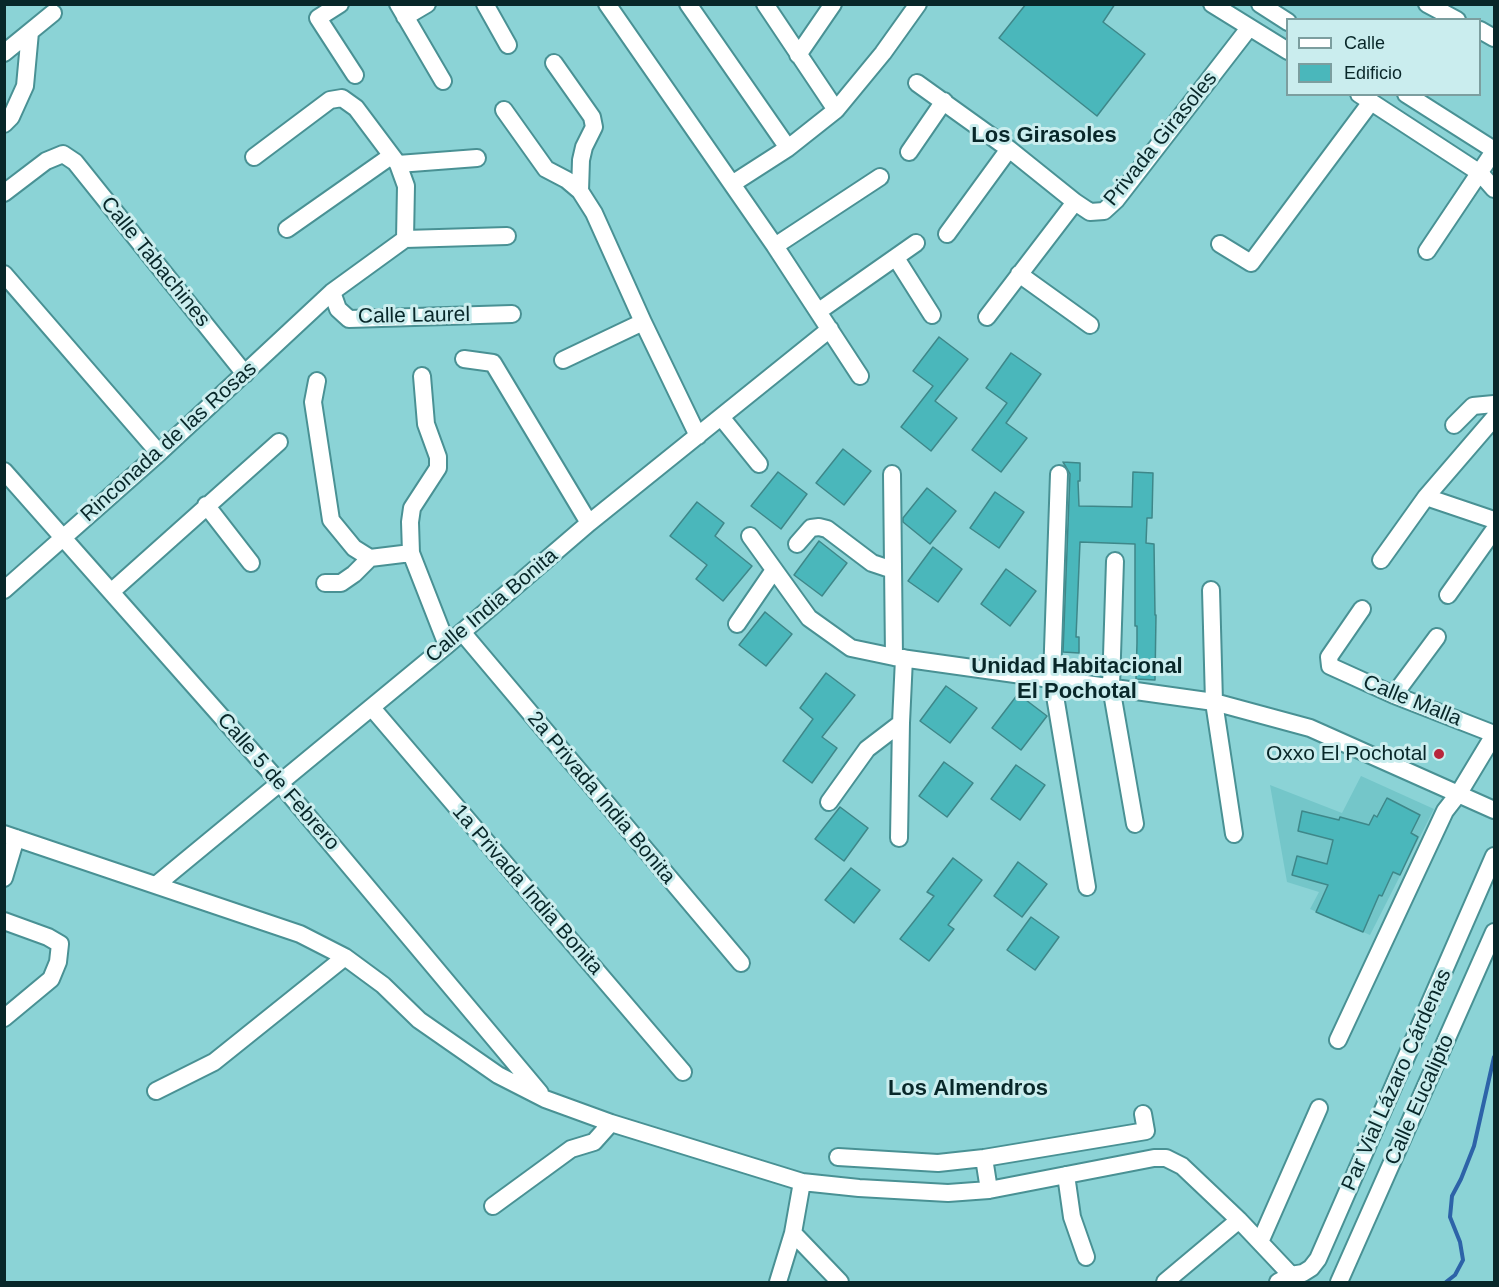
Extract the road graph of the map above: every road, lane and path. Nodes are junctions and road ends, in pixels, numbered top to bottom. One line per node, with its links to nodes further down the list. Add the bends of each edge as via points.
1 (340, 4): 24 (street, via 318,18)
2 (427, 4): 12 (street)
3 (607, 4): 42 (street)
4 (688, 4): 33 (street)
5 (765, 4): 21 (street)
6 (834, 4): 21 (street)
7 (918, 4): 31 (street)
8 (1212, 4): 16 (street)
9 (1260, 4): 15 (street)
10 (1427, 4): 14 (street)
11 (490, 6): 18 (street)
12 (402, 11): 25 (street)
13 (53, 13): 17 (street)
14 (1453, 18)
15 (1286, 21)
16 (1249, 28): 19 (street); 46 (street, Privada Girasoles, via 1116,200 1104,211 1090,212)
17 (30, 32): 20 (street); 22 (street)
18 (508, 45)
19 (1286, 50)
20 (4, 53): 22 (street)
21 (798, 55): 31 (street)
22 (28, 63): 32 (street, via 25,86)
23 (554, 63): 45 (street, via 592,117 594,127 581,160)
24 (355, 75)
25 (443, 81)
26 (917, 82): 29 (street, Privada Girasoles)
27 (1409, 96): 35 (street)
28 (1365, 98): 40 (street); 52 (street, via 1251,264)
29 (944, 101): 34 (street, Privada Girasoles); 36 (street)
30 (504, 110): 45 (street, via 546,169)
31 (836, 110): 33 (street)
32 (4, 124)
33 (788, 148): 42 (street)
34 (1009, 149): 46 (street, Privada Girasoles); 48 (street)
35 (1494, 150): 40 (street)
36 (909, 152)
37 (254, 157): 39 (street, via 330,100 342,98 356,108)
38 (477, 158): 39 (street)
39 (395, 160): 47 (street); 50 (street, via 406,186)
40 (1480, 173): 43 (street); 54 (street)
41 (880, 177): 53 (street)
42 (732, 184): 53 (street)
43 (1494, 189)
44 (5, 191): 68 (street, Calle Tabachines, via 46,161 63,154 75,162)
45 (580, 191): 63 (street, via 594,213)
46 (1075, 202): 57 (street)
47 (287, 229)
48 (947, 234)
49 (507, 236): 50 (street)
50 (405, 239): 58 (street, Rinconada de las Rosas)
51 (916, 243): 55 (street)
52 (1220, 244)
53 (775, 246): 59 (street)
54 (1427, 251)
55 (896, 258): 59 (street); 61 (street)
56 (4, 274): 78 (street)
57 (1019, 274): 62 (street); 64 (street)
58 (332, 292): 60 (street, Calle Laurel, via 338,309 349,319); 68 (street, Rinconada de las Rosas)
59 (819, 311): 65 (street)
60 (512, 314)
61 (932, 315)
62 (987, 317)
63 (643, 322): 67 (street); 76 (street)
64 (1090, 325)
65 (830, 328): 70 (street); 73 (street, Calle India Bonita)
66 (464, 359): 86 (street, via 494,363)
67 (563, 360)
68 (245, 374): 78 (street, Rinconada de las Rosas)
69 (422, 376): 91 (street, via 426,424 438,468 412,508)
70 (860, 376)
71 (317, 381): 92 (street, via 313,402 331,520 354,548)
72 (1494, 404): 75 (street, via 1473,406)
73 (721, 417): 76 (street, Calle India Bonita); 79 (street)
74 (1494, 418): 83 (street)
75 (1454, 425)
76 (698, 436): 86 (street, Calle India Bonita)
77 (279, 442): 84 (street)
78 (159, 453): 89 (street, Rinconada de las Rosas)
79 (759, 464)
80 (4, 471): 89 (street, Calle 5 de Febrero)
81 (892, 474): 97 (street)
82 (1059, 474): 109 (street)
83 (1426, 497): 85 (street); 93 (street)
84 (206, 505): 95 (street); 101 (street)
85 (1494, 520)
86 (589, 523): 105 (street, Calle India Bonita)
87 (1494, 530): 102 (street)
88 (750, 536): 96 (street)
89 (63, 538): 99 (street, Rinconada de las Rosas); 101 (street, Calle 5 de Febrero)
90 (797, 544): 97 (street, via 812,528 819,527 872,563)
91 (411, 554): 92 (street); 107 (street)
92 (370, 558): 98 (street, via 341,583)
93 (1381, 560)
94 (1115, 561): 110 (street)
95 (250, 563)
96 (774, 570): 104 (street); 108 (street, via 809,618 851,648)
97 (893, 570): 108 (street)
98 (325, 583)
99 (4, 590)
100 (1211, 590): 112 (street)
101 (111, 592): 116 (street, Calle 5 de Febrero)
102 (1448, 595)
103 (1362, 609): 111 (street, Calle Malla, via 1329,657 1330,666)
104 (737, 624)
105 (462, 632): 107 (street, Calle India Bonita); 131 (street, 2a Privada India Bonita)
106 (1437, 636): 111 (street)
107 (447, 645): 113 (street, Calle India Bonita)
108 (899, 658): 109 (street); 114 (street)
109 (1052, 678): 110 (street); 127 (street)
110 (1111, 687): 112 (street); 120 (street)
111 (1394, 695): 115 (street, Calle Malla)
112 (1214, 702): 117 (street, via 1310,728); 121 (street)
113 (372, 708): 116 (street, Calle India Bonita); 134 (street, 1a Privada India Bonita)
114 (901, 723): 118 (street, via 867,749); 123 (street)
115 (1494, 735): 117 (street)
116 (280, 783): 126 (street, Calle India Bonita); 136 (street, Calle 5 de Febrero)
117 (1460, 793): 119 (street); 133 (street, via 1445,810)
118 (829, 802)
119 (1494, 810)
120 (1135, 824)
121 (1234, 834)
122 (10, 836): 125 (street); 126 (street)
123 (899, 838)
124 (1494, 856): 151 (street, Par Vial Lázaro Cárdenas, via 1318,1259 1303,1273)
125 (4, 878)
126 (156, 885): 130 (street, via 300,934)
127 (1087, 887)
128 (4, 921): 132 (street, via 60,944 51,978)
129 (1494, 932): 150 (street, Calle Eucalipto)
130 (345, 957): 135 (street, via 214,1062); 136 (street, via 383,985 419,1020 498,1076)
131 (741, 963)
132 (4, 1018)
133 (1338, 1040)
134 (683, 1072)
135 (156, 1091)
136 (545, 1099): 139 (street)
137 (1319, 1108): 148 (street)
138 (1143, 1114): 141 (street, via 1146,1131)
139 (611, 1123): 143 (street); 145 (street, via 594,1142 571,1149)
140 (838, 1157): 141 (street, via 938,1162)
141 (984, 1158): 144 (street)
142 (1066, 1175): 144 (street); 146 (street, via 1166,1158 1182,1166); 149 (street, via 1072,1217)
143 (802, 1182): 144 (street, via 948,1193); 147 (street)
144 (989, 1190)
145 (493, 1206)
146 (1239, 1220): 148 (street); 154 (street)
147 (793, 1233): 152 (street); 153 (street)
148 (1260, 1242): 151 (street)
149 (1086, 1257)
150 (1342, 1275)
151 (1284, 1279)
152 (778, 1282)
153 (840, 1282)
154 (1165, 1282)

